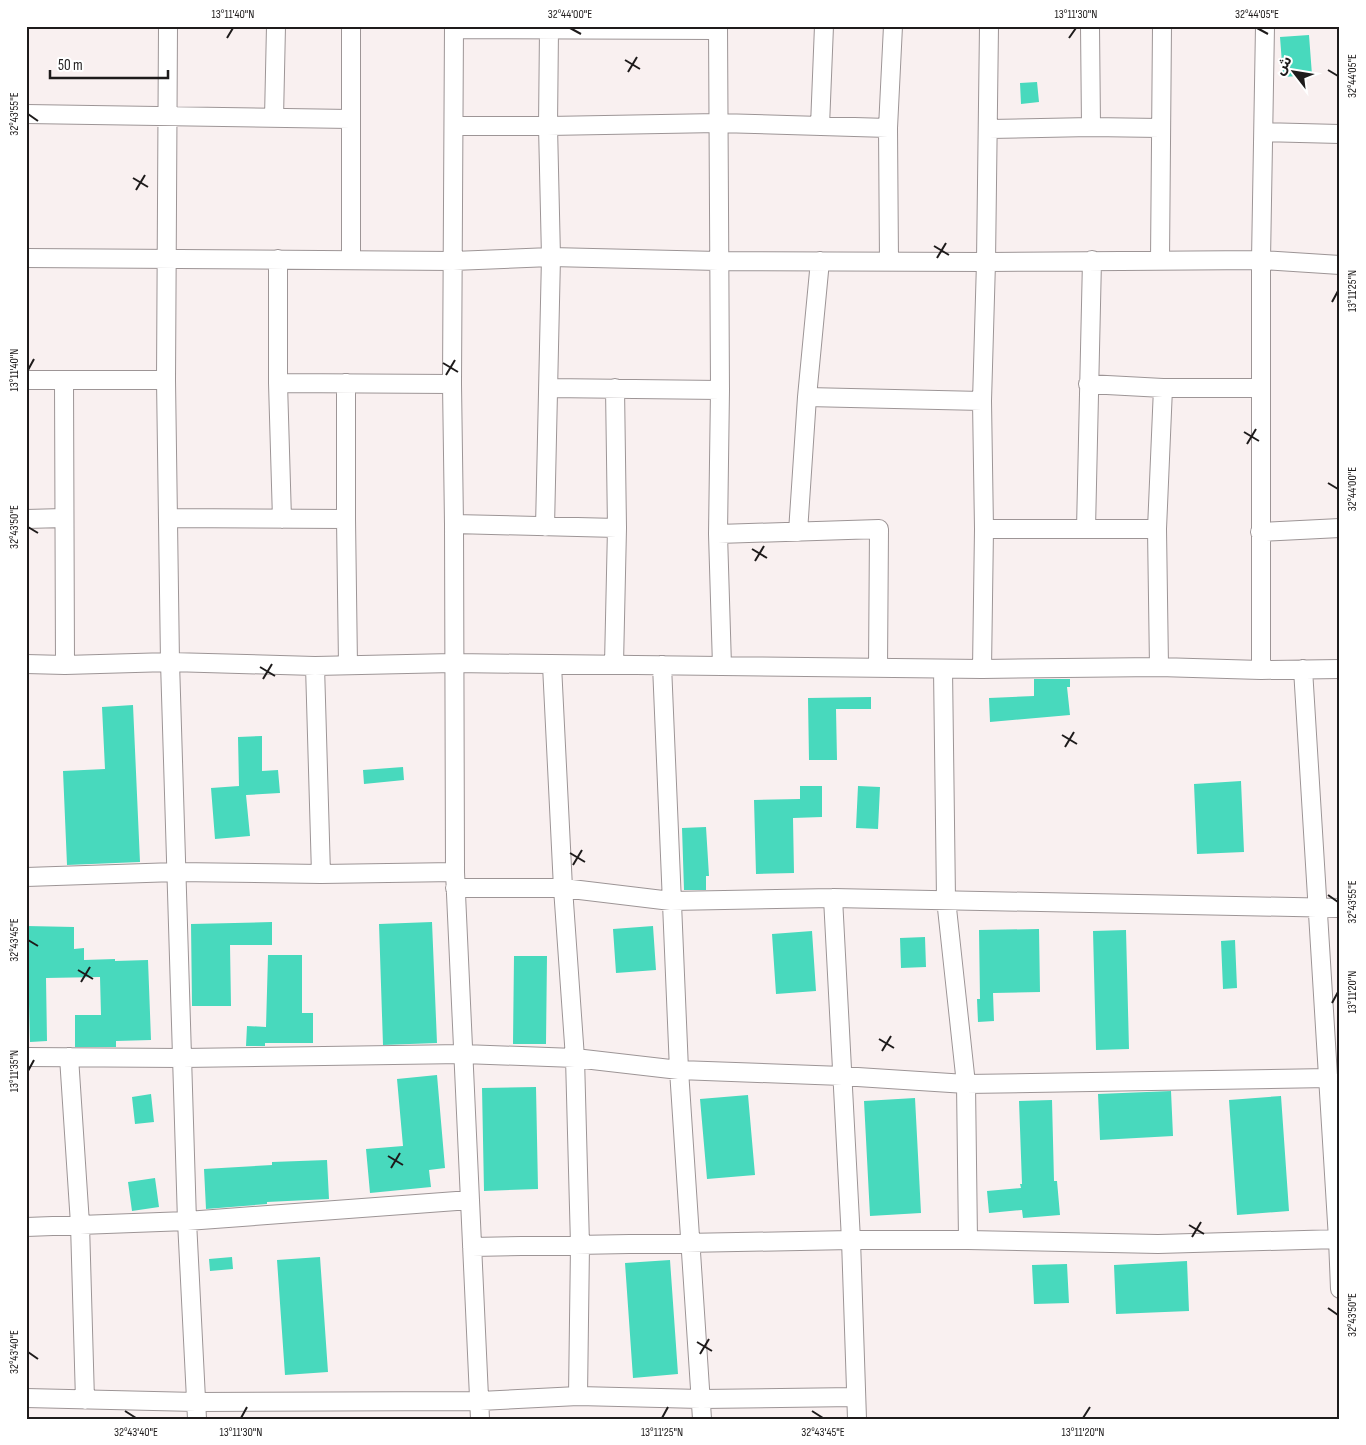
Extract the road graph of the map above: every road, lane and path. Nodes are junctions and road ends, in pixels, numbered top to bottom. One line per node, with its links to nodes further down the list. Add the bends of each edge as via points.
1 (168, 26): 15 (street)
2 (276, 26): 16 (street)
3 (351, 26): 17 (street)
4 (824, 26): 21 (street)
5 (893, 26): 23 (street)
6 (989, 26): 25 (street)
7 (1090, 26): 22 (street)
8 (1162, 26): 24 (street)
9 (1265, 26): 26 (street)
10 (596, 27): 12 (street); 13 (street)
11 (454, 28): 13 (street); 19 (street)
12 (718, 28): 18 (street)
13 (549, 29): 20 (street)
14 (26, 114): 15 (street)
15 (168, 117): 16 (street); 30 (street)
16 (274, 118): 17 (street)
17 (350, 118): 32 (street)
18 (718, 123): 20 (street); 21 (street); 37 (street)
19 (454, 126): 20 (street); 36 (street)
20 (548, 126): 28 (street)
21 (820, 126): 23 (street)
22 (1091, 127): 24 (street); 25 (street)
23 (888, 128): 39 (street)
24 (1160, 128): 34 (street)
25 (989, 129): 40 (street)
26 (1264, 132): 27 (street); 35 (street)
27 (1340, 134)
28 (551, 257): 36 (street); 37 (street); 49 (street)
29 (26, 258): 30 (street)
30 (166, 258): 31 (street); 43 (street)
31 (278, 259): 32 (street); 45 (street)
32 (351, 259): 36 (street)
33 (1092, 260): 34 (street); 40 (street); 48 (street)
34 (1160, 260): 35 (street)
35 (1261, 260): 41 (street); 52 (street)
36 (453, 261): 47 (street)
37 (718, 261): 38 (street); 53 (street)
38 (820, 261): 39 (street); 54 (street)
39 (889, 261): 40 (street)
40 (986, 262): 55 (street)
41 (1340, 265)
42 (26, 380): 44 (street)
43 (166, 380): 44 (street); 58 (street)
44 (64, 381): 57 (street)
45 (278, 383): 46 (street); 59 (street)
46 (346, 383): 47 (street); 60 (street)
47 (452, 384): 61 (street)
48 (1088, 384): 51 (street); 66 (street)
49 (549, 388): 50 (street); 62 (street)
50 (616, 388): 53 (street); 63 (street)
51 (1163, 388): 52 (street); 67 (street)
52 (1260, 388): 69 (street)
53 (720, 390): 70 (street)
54 (807, 397): 55 (street); 68 (street)
55 (982, 400): 65 (street)
56 (26, 518): 57 (street)
57 (64, 518): 75 (street)
58 (169, 518): 59 (street); 71 (street)
59 (282, 519): 60 (street)
60 (346, 519): 76 (street)
61 (454, 524): 62 (street); 72 (street)
62 (545, 527): 63 (street)
63 (617, 528): 74 (street)
64 (1340, 528): 69 (street)
65 (984, 529): 66 (street); 84 (street)
66 (1086, 529): 67 (street)
67 (1157, 529): 81 (street)
68 (798, 532): 70 (street); 82 (street, via 879,529)
69 (1260, 532): 87 (street)
70 (718, 534): 80 (street)
71 (170, 662): 75 (street); 79 (street); 88 (street)
72 (453, 663): 76 (street); 77 (street); 91 (street)
73 (26, 664): 75 (street)
74 (614, 664): 77 (street); 78 (street)
75 (64, 665)
76 (348, 665): 79 (street)
77 (552, 665): 92 (street)
78 (662, 665): 80 (street); 95 (street)
79 (315, 666): 89 (street)
80 (722, 666): 82 (street)
81 (1159, 666): 84 (street); 87 (street)
82 (878, 668): 83 (street)
83 (943, 669): 84 (street); 94 (street)
84 (982, 669)
85 (1303, 669): 86 (street); 87 (street); 96 (street)
86 (1340, 669)
87 (1261, 670)
88 (176, 872): 89 (street); 90 (street); 101 (street)
89 (321, 874): 91 (street)
90 (26, 877)
91 (455, 880): 92 (street); 98 (street)
92 (564, 888): 95 (street); 102 (street)
93 (833, 898): 94 (street); 95 (street); 104 (street)
94 (946, 899): 96 (street); 106 (street)
95 (671, 901): 103 (street)
96 (1317, 907): 97 (street); 105 (street)
97 (1340, 908)
98 (463, 1054): 101 (street); 102 (street); 107 (street)
99 (26, 1057): 100 (street)
100 (69, 1057): 101 (street); 109 (street)
101 (182, 1058): 108 (street)
102 (575, 1058): 103 (street); 115 (street)
103 (679, 1070): 104 (street); 114 (street)
104 (842, 1076): 106 (street); 112 (street)
105 (1329, 1078): 106 (street); 111 (street)
106 (966, 1084): 113 (street)
107 (470, 1200): 108 (street); 116 (street)
108 (187, 1221): 109 (street); 124 (street)
109 (80, 1224): 110 (street); 122 (street)
110 (26, 1227)
111 (1338, 1239): 113 (street, via 1158,1244); 117 (street)
112 (850, 1240): 113 (street); 114 (street); 119 (street)
113 (968, 1240)
114 (690, 1243): 115 (street); 121 (street)
115 (580, 1245): 116 (street); 118 (street)
116 (472, 1247): 123 (street)
117 (1340, 1289)
118 (578, 1396): 121 (street); 123 (street)
119 (855, 1397): 121 (street); 127 (street)
120 (26, 1398): 122 (street)
121 (701, 1399): 126 (street)
122 (85, 1400): 124 (street)
123 (480, 1401): 124 (street); 125 (street)
124 (197, 1411)
125 (480, 1419)
126 (702, 1419)
127 (857, 1419)

